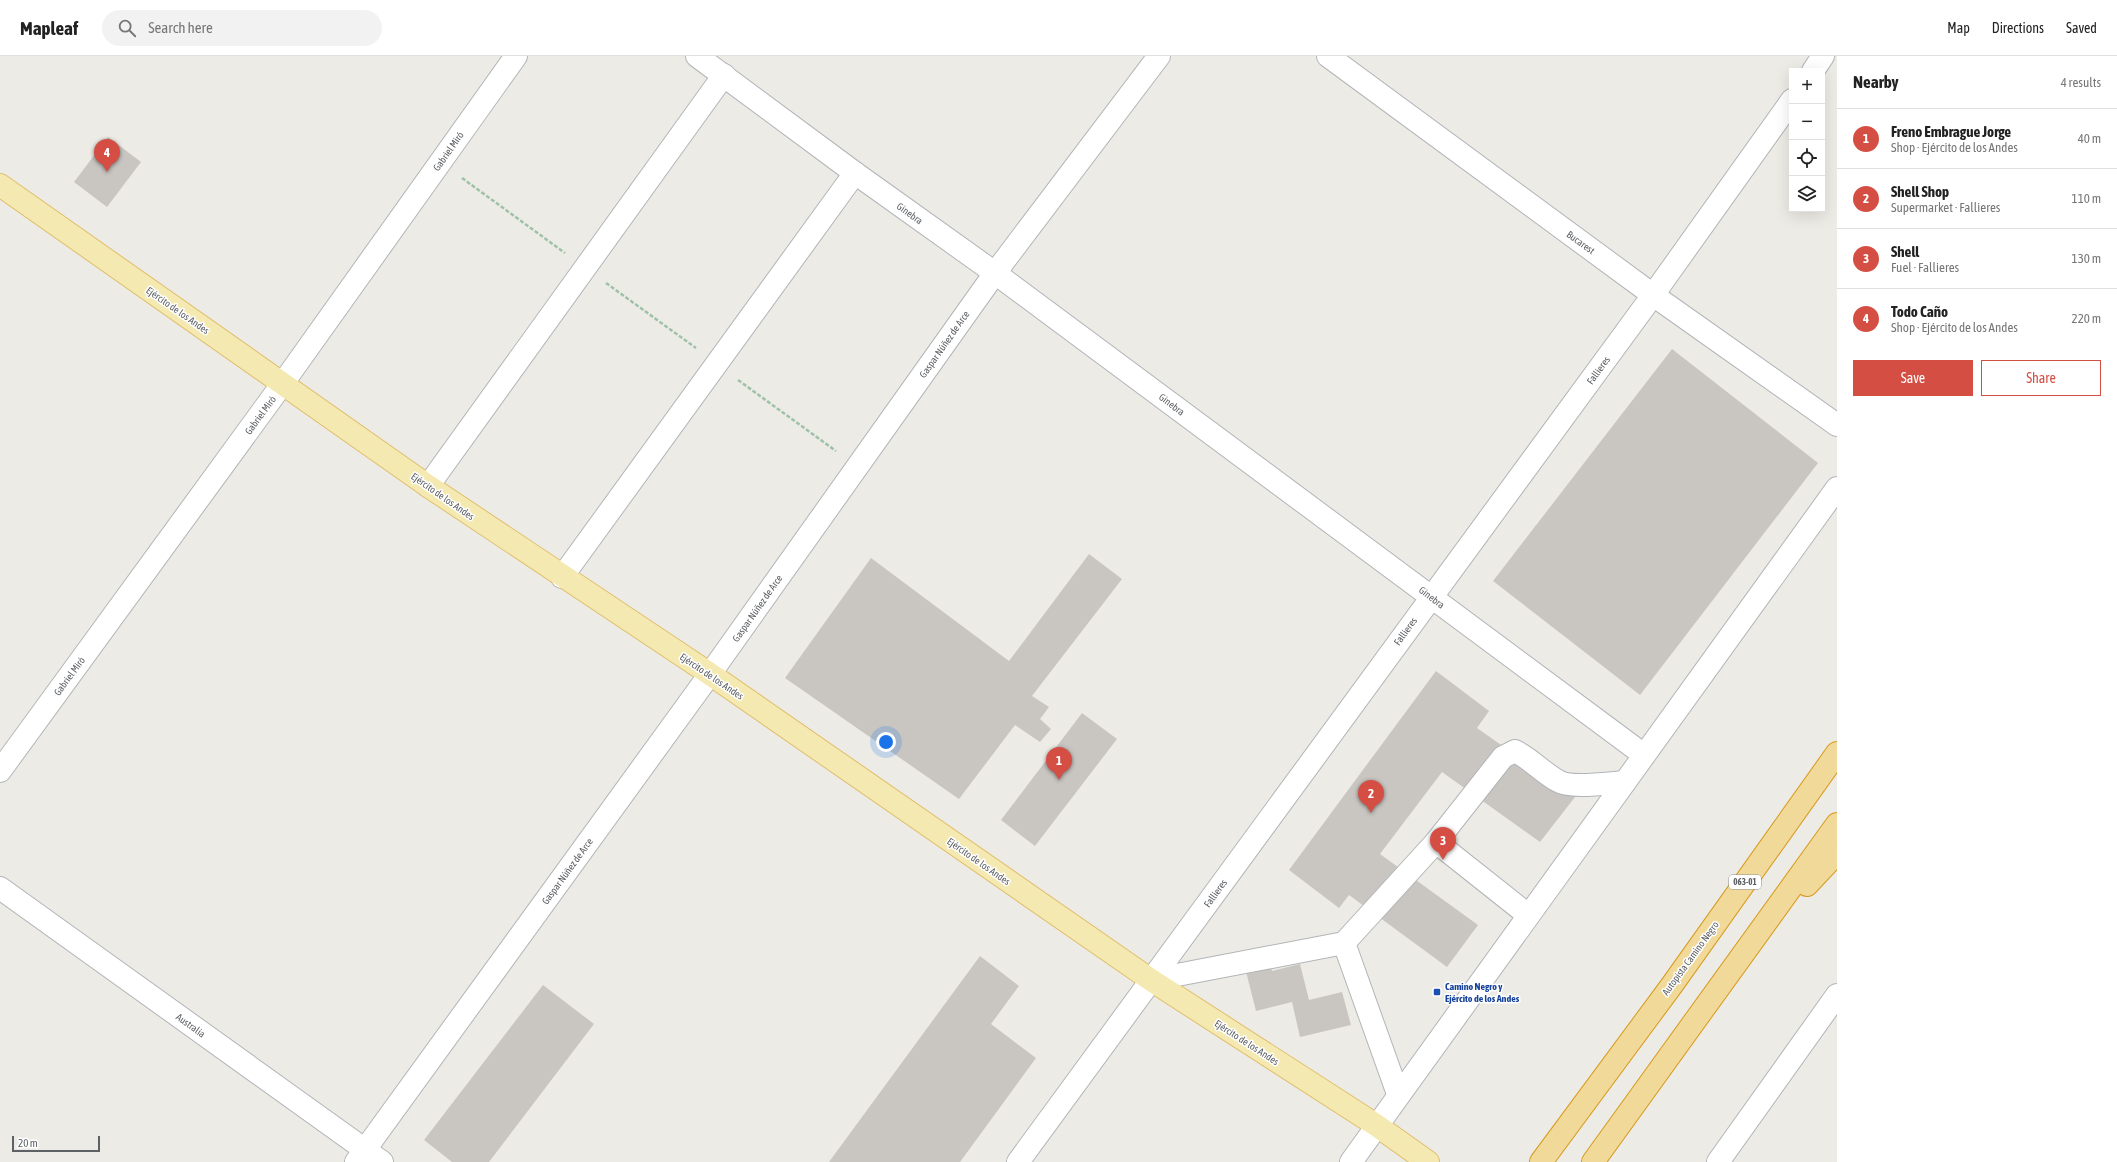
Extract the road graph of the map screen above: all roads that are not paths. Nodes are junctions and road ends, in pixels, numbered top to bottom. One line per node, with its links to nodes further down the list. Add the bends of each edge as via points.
1 (516, 56): 13 (street, Gabriel Miró)
2 (697, 56): 7 (street, Ginebra)
3 (1159, 56): 11 (street, Gaspar Núñez de Arce)
4 (1328, 56): 12 (street, Bucarest)
5 (1823, 56): 6 (street)
6 (1814, 68)
7 (724, 75): 9 (street, Ginebra); 15 (street)
8 (1789, 104): 12 (street, Fallieres)
9 (855, 173): 11 (street, Ginebra); 17 (street)
10 (0, 185): 13 (main road, Ejército de los Andes)
11 (994, 273): 18 (street, Ginebra); 19 (street, Gaspar Núñez de Arce)
12 (1653, 295): 14 (street, Bucarest); 18 (street, Fallieres)
13 (283, 383): 15 (main road, Ejército de los Andes); 23 (street, Gabriel Miró)
14 (1837, 425)
15 (428, 486): 17 (main road, Ejército de los Andes)
16 (1837, 488): 22 (street)
17 (562, 577): 19 (main road, Ejército de los Andes)
18 (1431, 596): 22 (street, Ginebra); 33 (street, Fallieres)
19 (710, 674): 33 (main road, Ejército de los Andes); 37 (street, Gaspar Núñez de Arce)
20 (1837, 748): 24 (highway)
21 (1837, 753): 24 (highway, Autopista Camino Negro / 063-01)
22 (1644, 755): 25 (street)
23 (0, 771)
24 (1818, 779): 42 (highway, Autopista Camino Negro / 063-01, via 1672,985)
25 (1625, 782): 27 (street, via 1558,782 1515,751 1503,757); 30 (street)
26 (1837, 824): 32 (highway)
27 (1436, 842): 30 (street); 31 (street)
28 (1837, 853): 32 (highway)
29 (0, 888): 37 (street, Australia)
30 (1528, 915): 35 (street)
31 (1344, 943): 33 (street); 35 (street)
32 (1736, 962): 43 (highway)
33 (1151, 980): 36 (main road, Ejército de los Andes); 39 (street, Fallieres)
34 (1837, 995): 44 (street)
35 (1398, 1094): 36 (street)
36 (1376, 1125): 40 (street); 41 (main road, Ejército de los Andes)
37 (360, 1156): 38 (street, Australia)
38 (382, 1162)
39 (1018, 1162)
40 (1351, 1162)
41 (1428, 1162)
42 (1541, 1162)
43 (1593, 1162)
44 (1718, 1162)

